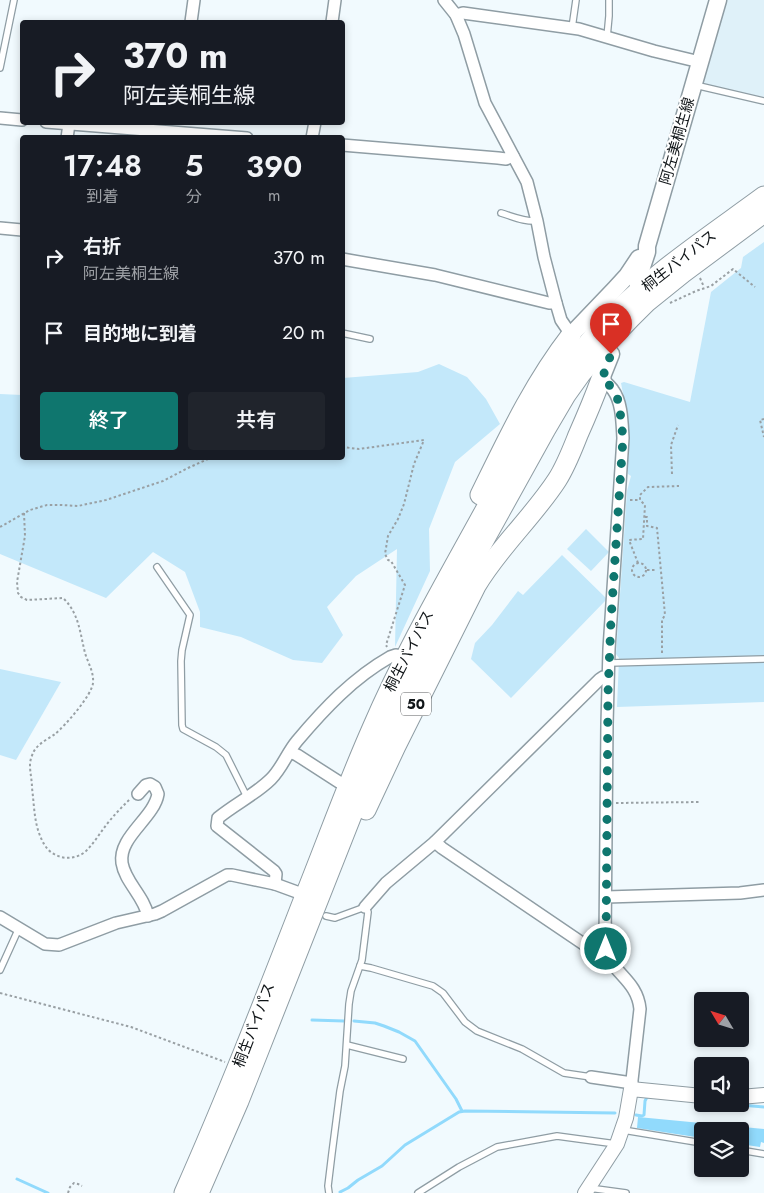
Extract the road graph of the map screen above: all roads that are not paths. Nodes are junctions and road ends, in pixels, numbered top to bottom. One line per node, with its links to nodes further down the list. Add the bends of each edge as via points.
1 (14, 0): 14 (lane)
2 (194, 0): 9 (street)
3 (335, 0): 10 (street)
4 (444, 0): 8 (street)
5 (576, 0): 11 (lane)
6 (609, 0): 12 (lane)
7 (718, 0): 13 (main road, 阿左美桐生線)
8 (456, 15): 11 (street, via 464,13); 23 (street, via 485,102)
9 (191, 20)
10 (332, 20)
11 (572, 28): 12 (street)
12 (607, 37): 13 (street)
13 (700, 62): 15 (main road, 阿左美桐生線)
14 (0, 68)
15 (694, 85): 16 (lane); 30 (main road, 阿左美桐生線)
16 (764, 101)
17 (0, 118): 18 (street)
18 (20, 120)
19 (84, 125): 20 (street)
20 (174, 131): 21 (street)
21 (216, 135)
22 (345, 145): 23 (street, via 498,158)
23 (513, 156): 27 (street, via 527,182)
24 (764, 196): 40 (highway, 桐生バイパス / 50, via 643,288 608,320 575,358 543,406)
25 (502, 213): 27 (lane, via 529,222)
26 (764, 213): 63 (highway, 桐生バイパス / 50, via 647,302 607,343 566,395 417,664 380,744)
27 (537, 221): 33 (street)
28 (0, 228): 29 (street)
29 (20, 230)
30 (647, 246): 32 (main road, 阿左美桐生線); 36 (main road, via 627,276)
31 (345, 260): 33 (street, via 434,275)
32 (637, 282)
33 (556, 303): 36 (street)
34 (345, 334): 35 (lane)
35 (370, 339)
36 (574, 339): 40 (highway, via 548,367 513,428 433,591)
37 (611, 354): 38 (main road)
38 (598, 375): 43 (street, via 607,382 619,402 623,438); 56 (highway, 50, via 569,457 557,479 484,572 461,613 372,796)
39 (157, 567): 48 (lane, via 190,615 182,650 183,729 226,755)
40 (422, 626): 41 (highway, 桐生バイパス / 50)
41 (398, 657): 45 (street, via 355,681); 46 (highway, 桐生バイパス / 50)
42 (764, 659): 43 (lane)
43 (609, 663): 44 (street)
44 (608, 678): 49 (street, via 600,679); 53 (street)
45 (290, 752): 46 (street); 48 (street, via 270,780)
46 (347, 786): 52 (highway, 桐生バイパス / 50)
47 (138, 794): 55 (street, via 150,784 158,794 124,848 122,865)
48 (246, 797): 50 (street, via 218,818 217,826 274,871)
49 (435, 842): 54 (street, via 386,883); 59 (street, via 591,949)
50 (275, 884): 52 (street); 55 (street, via 227,875)
51 (764, 890): 53 (street, via 740,894)
52 (305, 895): 76 (highway, 桐生バイパス / 50)
53 (606, 897): 59 (street)
54 (365, 907): 56 (lane, via 334,918); 60 (lane, via 368,912)
55 (148, 916): 58 (street, via 116,923 54,946)
56 (326, 916): 63 (highway, 50, via 275,1028)
57 (0, 917): 58 (street)
58 (19, 928): 61 (lane)
59 (606, 953): 66 (street, via 632,985 640,1009)
60 (360, 966): 62 (lane, via 352,991); 65 (lane, via 433,986 477,1031 522,1048 564,1073)
61 (0, 970)
62 (347, 1045): 64 (lane); 78 (lane)
63 (260, 1046): 77 (highway, 桐生バイパス / 50)
64 (403, 1059)
65 (591, 1078): 66 (street)
66 (631, 1086): 67 (street); 70 (street)
67 (694, 1095)
68 (764, 1095): 69 (street)
69 (749, 1096)
70 (623, 1130): 71 (lane); 72 (street)
71 (694, 1142)
72 (616, 1144): 75 (street); 79 (lane, via 557,1136 497,1147)
73 (749, 1152): 74 (lane)
74 (764, 1154)
75 (587, 1190): 80 (lane)
76 (184, 1193)
77 (199, 1193)
78 (329, 1193)
79 (418, 1193)
80 (626, 1193)

